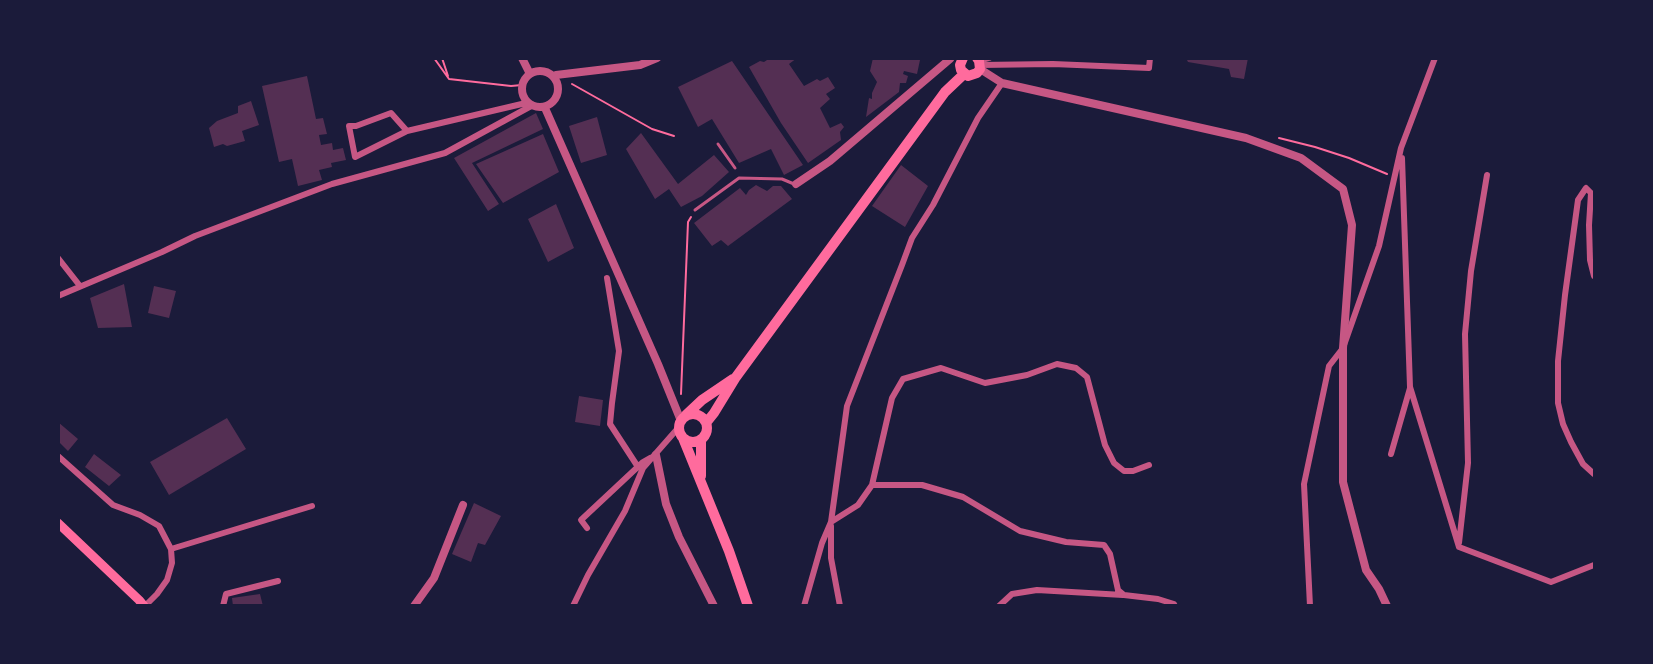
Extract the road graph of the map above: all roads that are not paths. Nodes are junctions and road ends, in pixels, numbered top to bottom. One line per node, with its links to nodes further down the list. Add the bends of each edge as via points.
1 (522, 58): 8 (street)
2 (657, 58): 6 (street)
3 (1150, 58): 7 (street, via 1149,68)
4 (1435, 58): 16 (street)
5 (955, 59): 9 (highway); 19 (street)
6 (643, 62): 10 (street)
7 (981, 62): 9 (highway, via 973,75); 11 (street)
8 (530, 74): 10 (street, via 535,71); 12 (street, via 522,85 522,97)
9 (964, 74): 27 (highway, via 945,92)
10 (555, 76): 13 (street, via 559,87 556,99)
11 (1002, 83): 26 (street, via 1246,138 1301,158 1343,189 1352,225); 43 (street, via 978,118 912,238 848,406)
12 (530, 104): 13 (street); 14 (street); 24 (street, via 445,153 332,184 195,236)
13 (545, 108): 29 (street)
14 (407, 131): 14 (street, via 355,157 349,126 392,113)
15 (718, 144): 17 (lane)
16 (1401, 148): 26 (street, via 1379,246); 28 (street)
17 (735, 168)
18 (1487, 175): 46 (street, via 1465,334 1468,463)
19 (796, 184): 20 (lane, via 782,179 739,178)
20 (695, 210)
21 (58, 258): 24 (street)
22 (1594, 276): 38 (street, via 1590,260 1591,193 1586,188 1578,200 1565,295 1558,403 1571,442 1583,464)
23 (607, 278): 37 (street, via 619,351 610,424)
24 (80, 286): 25 (street)
25 (58, 296)
26 (1343, 348): 61 (street, via 1329,366 1304,484); 62 (street, via 1343,482 1366,570)
27 (736, 377): 29 (highway, via 702,400); 30 (highway)
28 (1410, 387): 33 (street); 46 (street)
29 (682, 421): 30 (highway, via 694,414); 31 (highway); 34 (street)
30 (706, 423): 32 (highway)
31 (683, 438): 32 (highway); 39 (highway)
32 (701, 440): 39 (highway)
33 (1391, 454)
34 (656, 455): 37 (street); 54 (street, via 643,468 625,511); 55 (street, via 666,504)
35 (58, 456): 47 (street, via 113,505 159,526)
36 (1149, 465): 40 (street, via 1124,471 1114,463 1105,445 1087,377 1076,368 1057,363 1027,375 985,383 941,368 903,379 892,398)
37 (638, 467): 45 (street, via 581,520)
38 (1594, 474)
39 (702, 485): 56 (highway)
40 (872, 485): 43 (street, via 858,505); 50 (street, via 922,485 963,497 1020,531 1066,542 1104,545 1118,590)
41 (463, 505): 53 (street, via 434,578)
42 (312, 506): 47 (street)
43 (831, 522): 57 (street); 58 (street, via 831,558)
44 (58, 523): 51 (main road)
45 (587, 528)
46 (1459, 547): 48 (street, via 1551,582)
47 (171, 549): 51 (street, via 167,580 157,594)
48 (1594, 565)
49 (278, 581): 52 (street, via 226,594)
50 (1124, 595): 59 (street, via 1037,590 1012,594); 60 (street, via 1158,599)
51 (141, 604)
52 (223, 606)
53 (414, 606)
54 (573, 606)
55 (714, 606)
56 (748, 606)
57 (804, 606)
58 (840, 606)
59 (999, 606)
60 (1175, 606)
61 (1310, 606)
62 (1385, 606)

